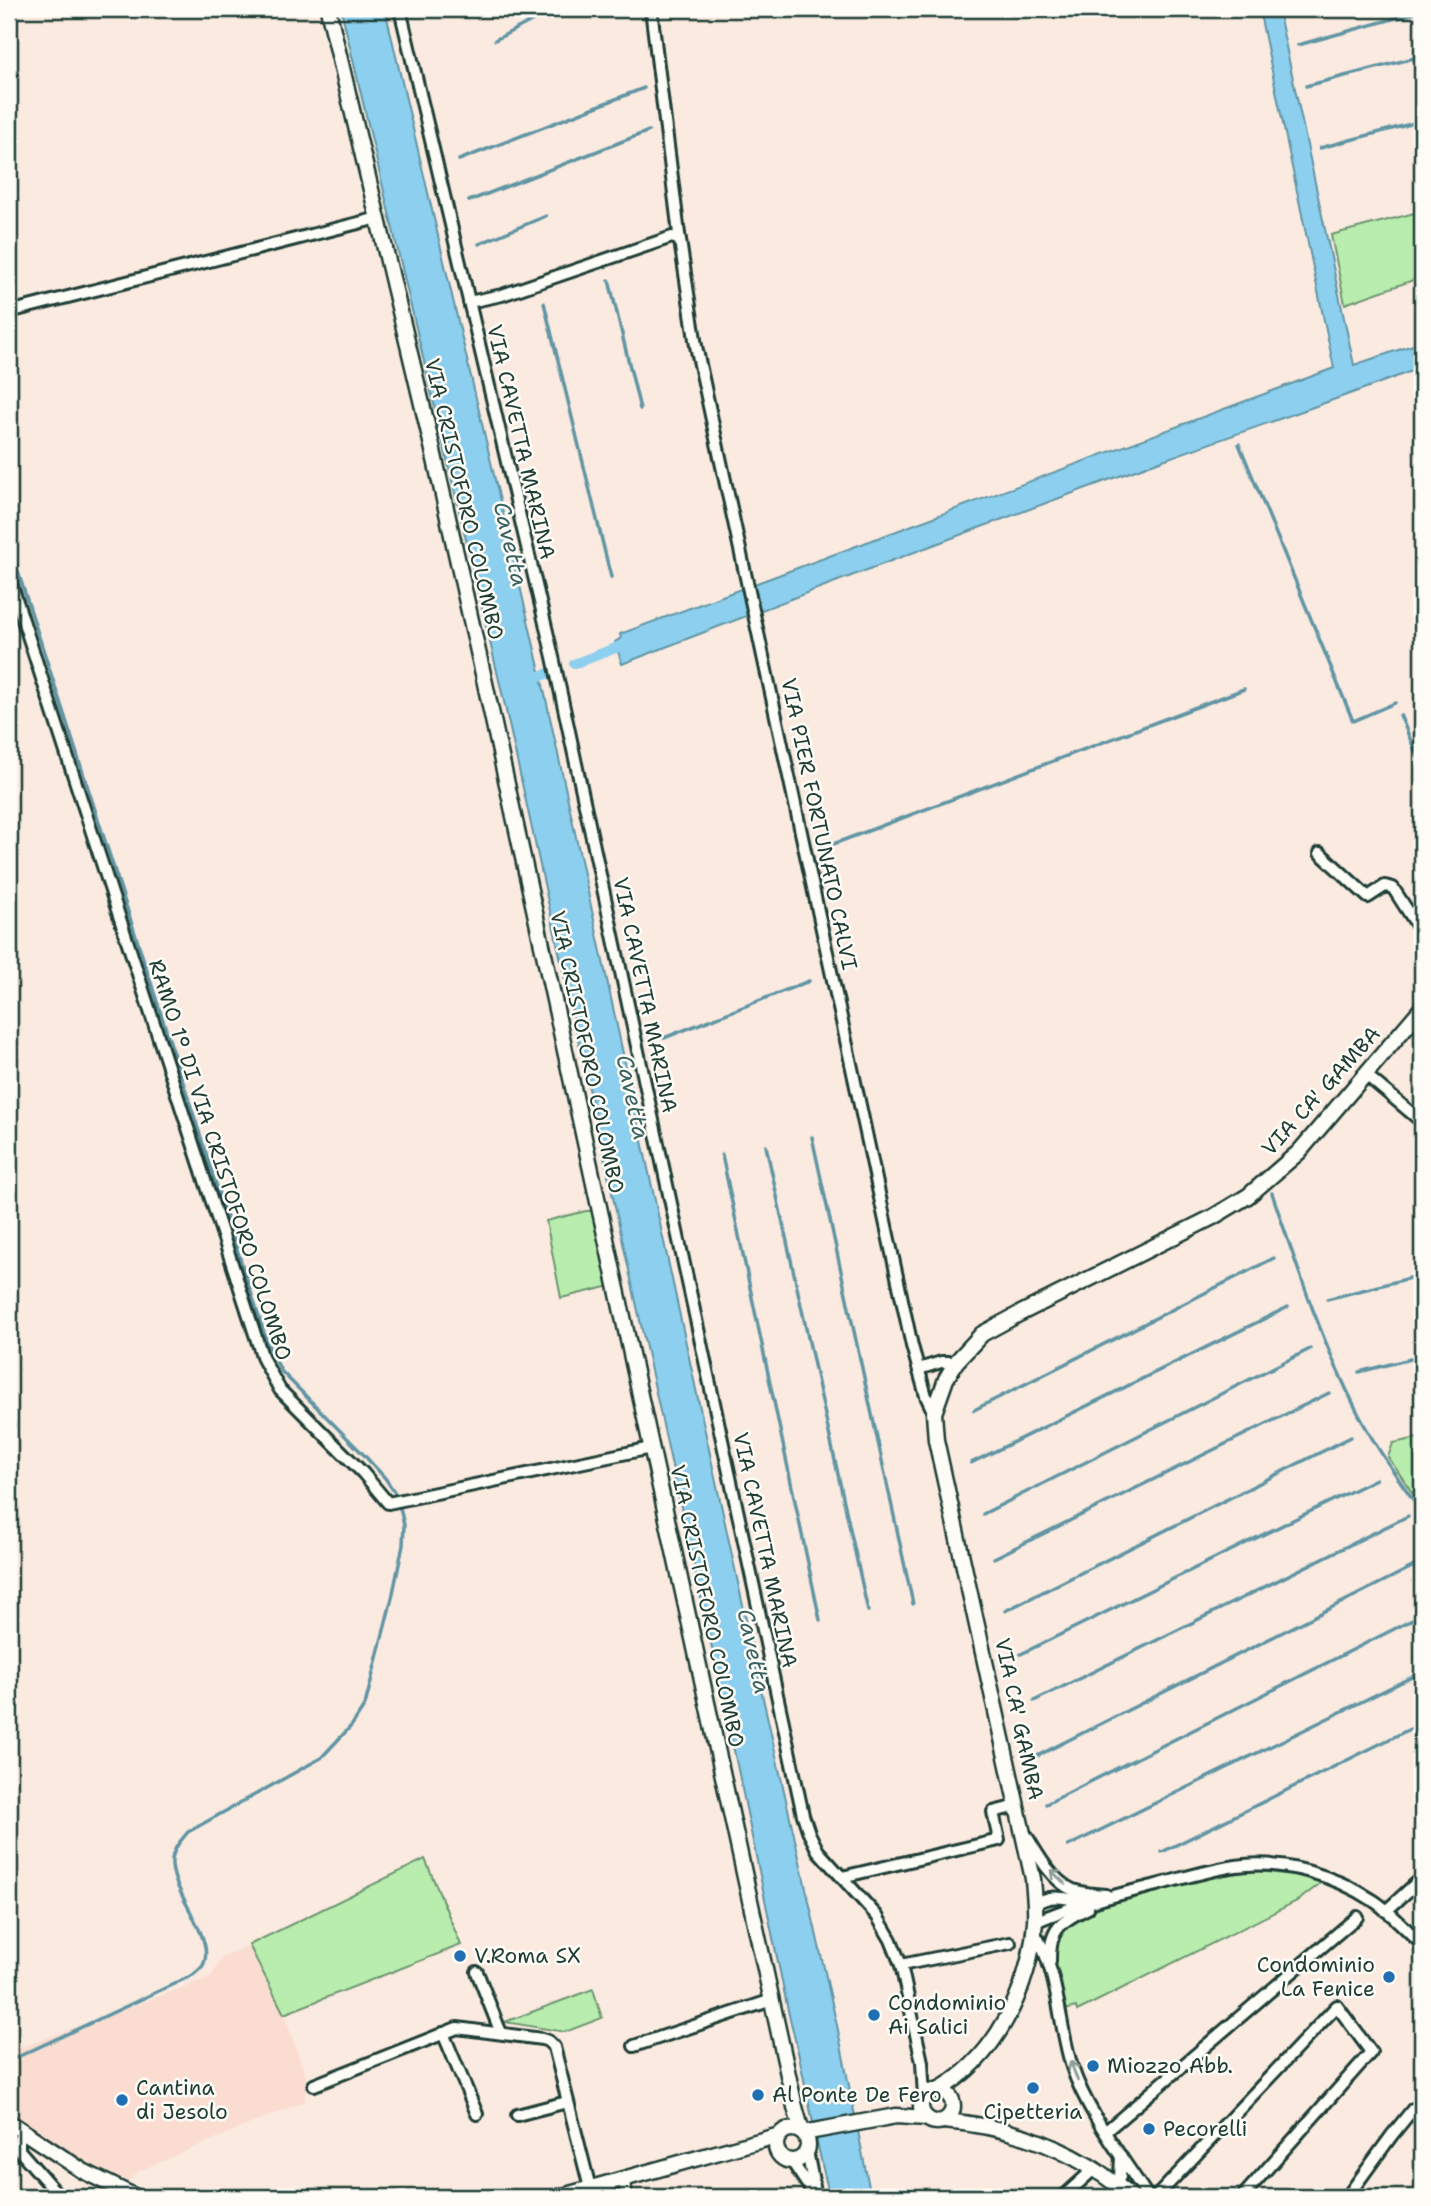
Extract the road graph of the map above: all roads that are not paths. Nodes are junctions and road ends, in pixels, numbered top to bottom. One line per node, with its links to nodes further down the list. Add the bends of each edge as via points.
1 (328, 9): 4 (street, VIA CRISTOFORO COLOMBO)
2 (400, 9): 6 (street, VIA CAVETTA MARINA)
3 (651, 9): 5 (street, VIA PIER FORTUNATO CALVI)
4 (378, 218): 7 (street); 17 (street, VIA CRISTOFORO COLOMBO)
5 (680, 240): 6 (street, via 672,237); 15 (street, VIA PIER FORTUNATO CALVI, via 696,345)
6 (469, 302): 20 (street, VIA CAVETTA MARINA, via 553,657 803,1815 818,1851)
7 (9, 312)
8 (9, 577): 17 (street, RAMO 1° DI VIA CRISTOFORO COLOMBO, via 263,1359 280,1390 388,1503)
9 (1320, 853): 10 (street, via 1368,897 1380,887 1391,886)
10 (1422, 933)
11 (1422, 1008): 12 (street, VIA CA' GAMBA)
12 (1365, 1074): 13 (street); 14 (street, VIA CA' GAMBA, via 1299,1152 1248,1196 982,1335)
13 (1422, 1122)
14 (956, 1362): 15 (street); 16 (street, VIA CA' GAMBA)
15 (919, 1369): 16 (street, VIA PIER FORTUNATO CALVI)
16 (934, 1413): 18 (street, VIA CA' GAMBA, via 936,1440)
17 (652, 1448): 33 (street, VIA CRISTOFORO COLOMBO)
18 (1017, 1807): 19 (street, VIA CA' GAMBA); 20 (street, via 993,1812 999,1840)
19 (1021, 1826): 22 (street, one-way to 19, via 1072,1889 1062,1882); 24 (street, VIA CA' GAMBA)
20 (842, 1877): 30 (street, VIA CAVETTA MARINA, via 877,1916)
21 (1422, 1878): 25 (street)
22 (1110, 1897): 23 (street); 25 (street, via 1239,1866 1277,1866 1348,1886); 31 (street, via 1058,1927 1051,1942)
23 (1092, 1902): 24 (street, via 1049,1897); 27 (street)
24 (1035, 1904): 27 (street, VIA CA' GAMBA)
25 (1386, 1911): 29 (street)
26 (1357, 1917): 50 (street)
27 (1034, 1927): 31 (street); 37 (street, VIA CA' GAMBA, via 1012,2009)
28 (1010, 1943): 30 (street)
29 (1422, 1944)
30 (901, 1965): 39 (street, VIA CAVETTA MARINA)
31 (1050, 1967): 50 (street, one-way to 31, via 1072,2067)
32 (477, 1972): 35 (street)
33 (772, 2000): 36 (street); 52 (street, VIA CRISTOFORO COLOMBO, via 795,2107 792,2120)
34 (443, 2033): 35 (street, via 457,2028); 38 (street); 42 (street)
35 (501, 2034): 41 (street, via 548,2041 554,2048)
36 (634, 2046)
37 (964, 2073): 39 (street, VIA CA' GAMBA); 40 (street, VIA CA' GAMBA)
38 (314, 2085)
39 (929, 2095): 40 (street, via 945,2093); 44 (street, VIA CA' GAMBA); 45 (street, via 922,2110)
40 (951, 2101): 46 (street, via 950,2113); 48 (street)
41 (567, 2102): 43 (street); 62 (street)
42 (477, 2114)
43 (517, 2115)
44 (889, 2118): 45 (street); 52 (street)
45 (927, 2118): 46 (street)
46 (943, 2120): 48 (street)
47 (9, 2122): 51 (street)
48 (974, 2123): 59 (street, via 1014,2133)
49 (1422, 2123): 73 (street, via 1413,2109)
50 (1106, 2131): 57 (street)
51 (24, 2133): 55 (street); 65 (street, via 83,2171)
52 (801, 2137): 54 (street); 56 (street, VIA CRISTOFORO COLOMBO, via 776,2144); 58 (street, via 800,2158); 68 (street)
53 (9, 2138): 55 (street)
54 (739, 2147): 56 (street); 61 (street)
55 (19, 2150): 64 (street)
56 (778, 2152): 58 (street)
57 (1121, 2156): 60 (street); 63 (street)
58 (791, 2160): 68 (street)
59 (1095, 2168): 63 (street); 69 (street)
60 (1132, 2171): 63 (street, via 1133,2186); 70 (street)
61 (623, 2178): 62 (street); 67 (street)
62 (590, 2188): 66 (street)
63 (1124, 2191)
64 (60, 2197)
65 (136, 2197)
66 (559, 2197)
67 (627, 2197)
68 (815, 2197)
69 (1063, 2197)
70 (1148, 2197)
71 (1156, 2197): 72 (street, via 1337,2006 1371,2052)
72 (1242, 2197)
73 (1347, 2197)

